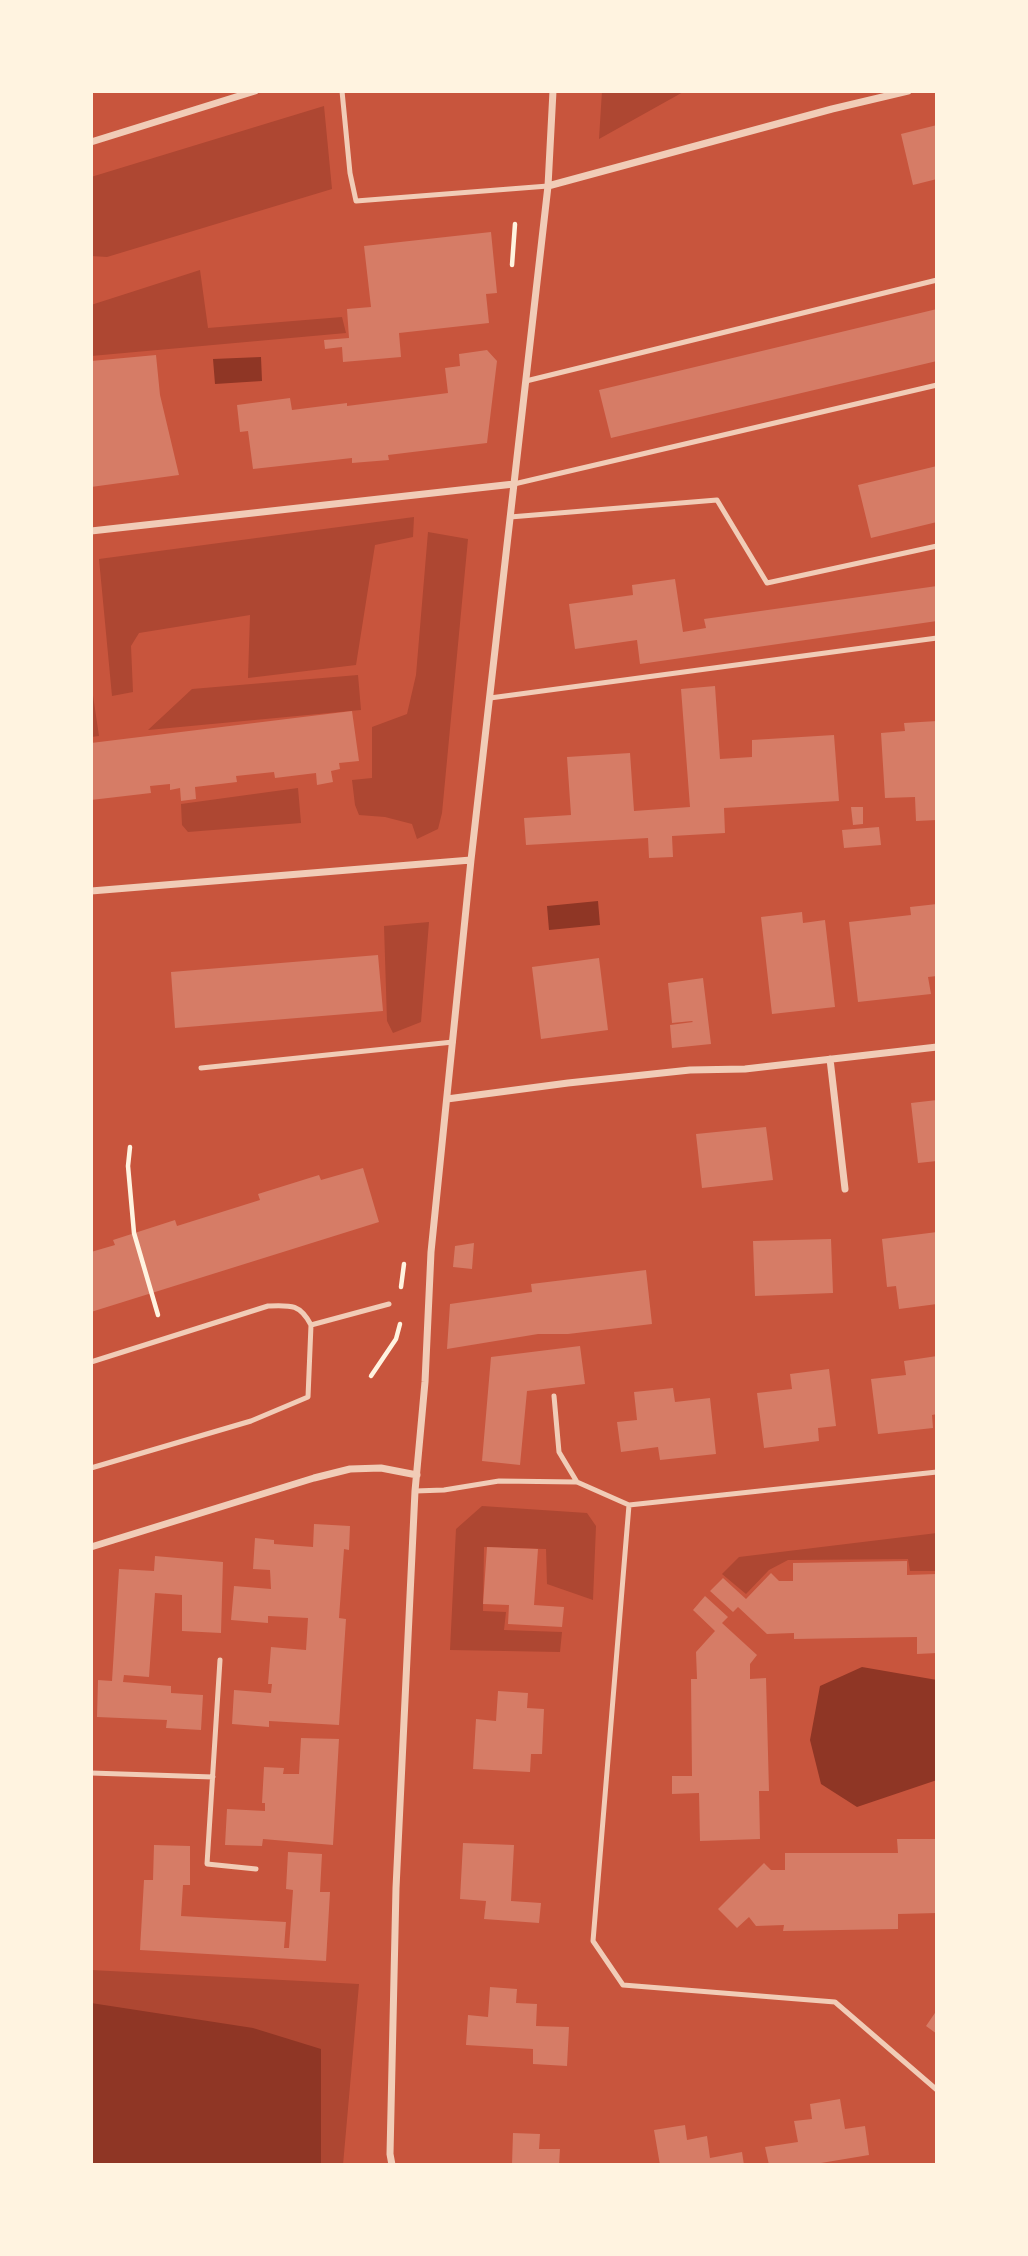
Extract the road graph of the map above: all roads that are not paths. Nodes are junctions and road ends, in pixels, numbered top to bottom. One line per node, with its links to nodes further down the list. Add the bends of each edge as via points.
1 (255, 91): 5 (street)
2 (342, 91): 6 (lane, via 356,201)
3 (553, 91): 6 (street)
4 (908, 91): 6 (street)
5 (91, 142)
6 (548, 186): 8 (street)
7 (937, 280): 8 (lane)
8 (526, 382): 10 (street)
9 (937, 386): 10 (lane)
10 (514, 484): 11 (street); 12 (street)
11 (510, 517): 13 (lane, via 717,500 767,583); 15 (street)
12 (91, 531)
13 (937, 546)
14 (937, 638): 15 (lane)
15 (490, 698): 16 (street)
16 (471, 860): 17 (street); 18 (street)
17 (91, 891)
18 (453, 1042): 21 (lane); 22 (street)
19 (937, 1047): 20 (street)
20 (830, 1059): 22 (street, via 690,1070); 23 (street)
21 (201, 1068)
22 (447, 1099): 30 (street, via 430,1262)
23 (845, 1189)
24 (389, 1304): 25 (lane)
25 (312, 1325): 26 (lane, via 303,1311 288,1305 268,1306); 28 (lane, via 308,1398 251,1421)
26 (91, 1362)
27 (554, 1396): 31 (lane, via 558,1452)
28 (91, 1468)
29 (937, 1472): 33 (lane)
30 (416, 1475): 32 (street); 34 (street, via 382,1468 350,1469)
31 (577, 1482): 32 (lane, via 499,1481); 33 (lane)
32 (415, 1491): 40 (street, via 396,1888)
33 (629, 1505): 39 (lane, via 593,1941 623,1984 835,2001)
34 (91, 1547)
35 (220, 1660): 37 (lane)
36 (91, 1773): 37 (lane)
37 (213, 1777): 38 (lane, via 207,1864)
38 (256, 1869)
39 (937, 2090)
40 (392, 2165)

